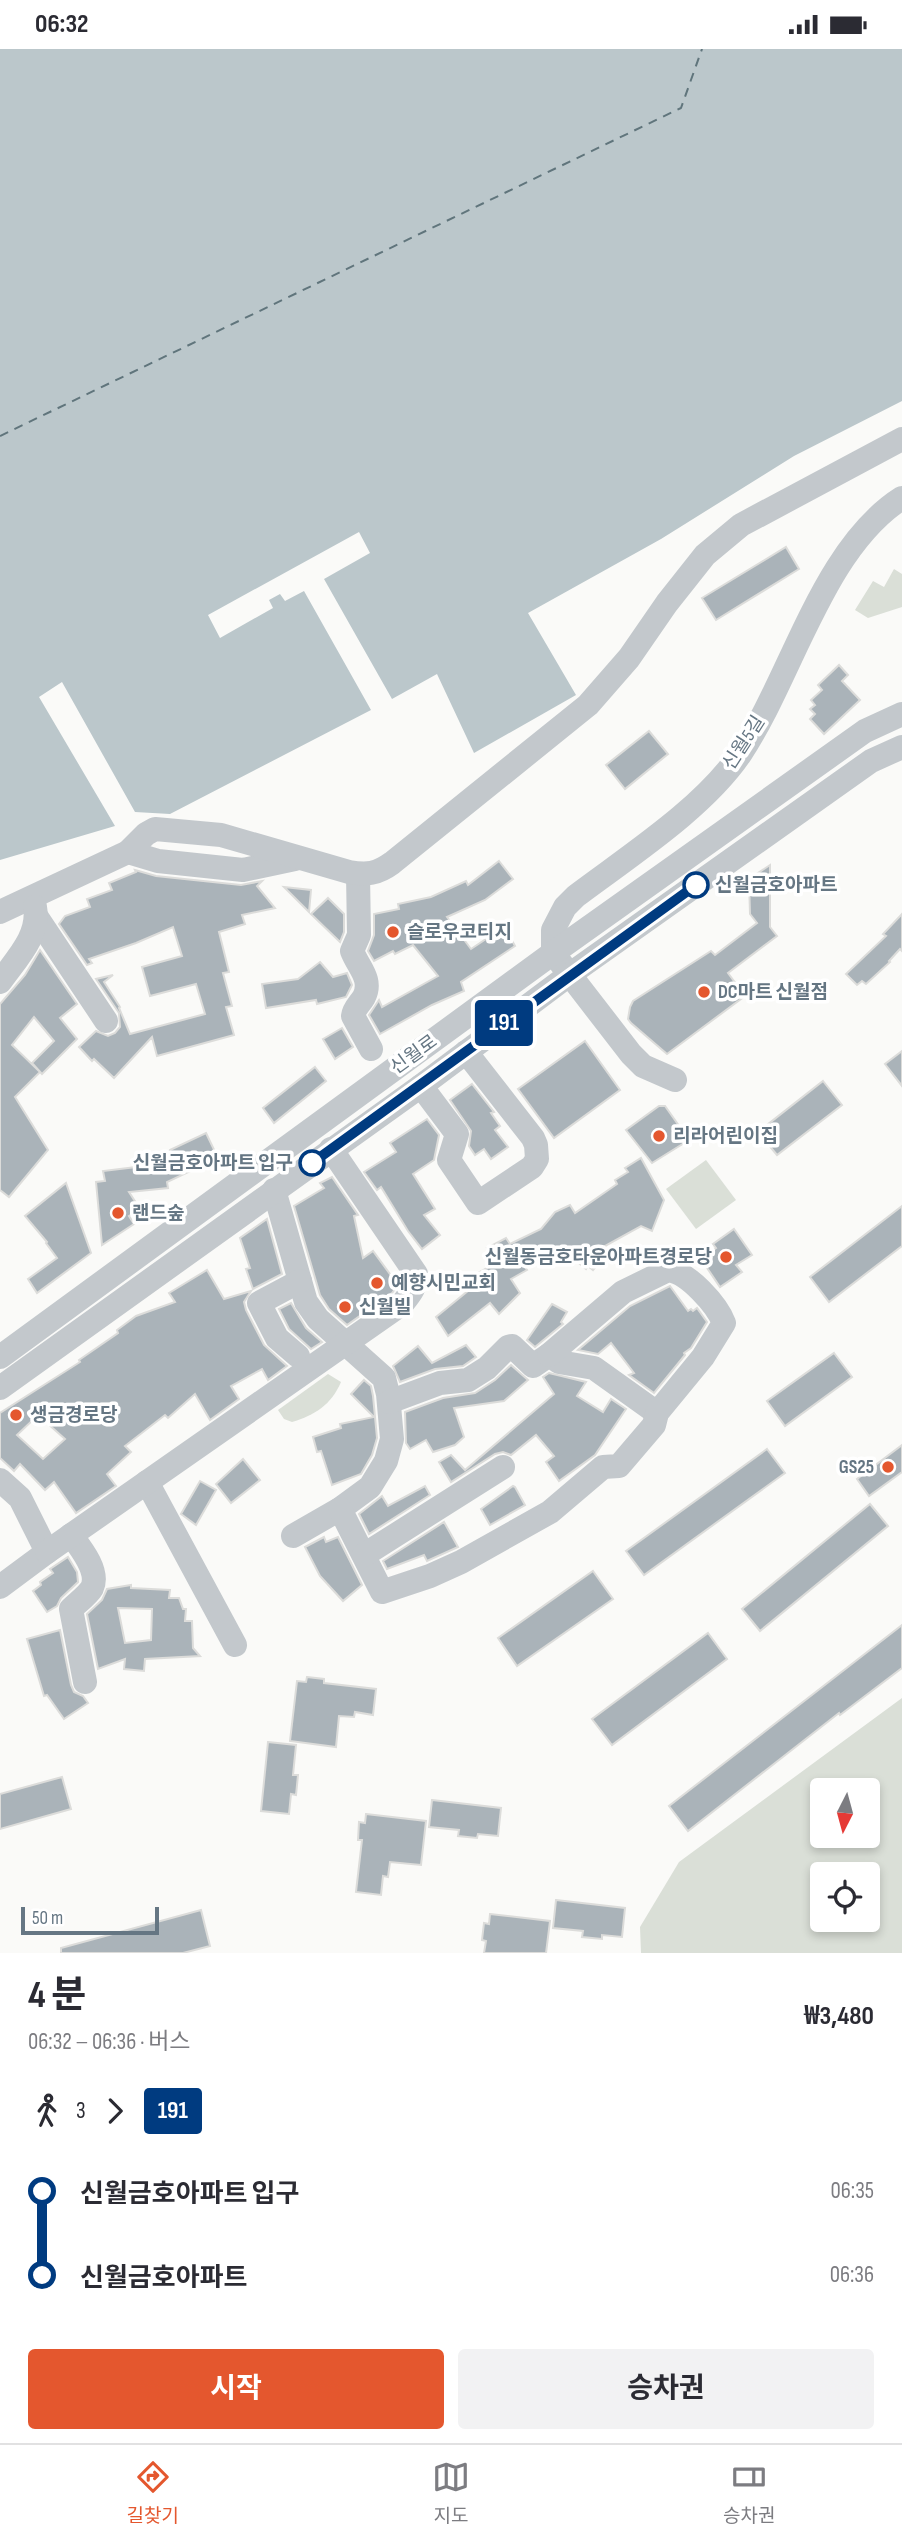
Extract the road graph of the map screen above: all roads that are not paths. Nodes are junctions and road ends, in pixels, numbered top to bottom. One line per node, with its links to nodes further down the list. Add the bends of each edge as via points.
1 (902, 439): 5 (street, via 741,525 705,555 588,705 392,863 377,873)
2 (902, 498): 8 (street, 신월5길, via 874,520 842,561 755,731 726,773 565,907 553,930)
3 (902, 714): 8 (street, 신월로, via 865,731)
4 (902, 747): 9 (street, 신월로, via 871,761)
5 (358, 874): 6 (street, via 221,835 155,829 128,852); 12 (street, via 359,935 352,951 367,983 353,1016)
6 (34, 906): 7 (street); 10 (street, via 32,936); 11 (street)
7 (0, 912)
8 (553, 953): 9 (street); 22 (street, 신월로)
9 (569, 975): 13 (street, 신월로); 14 (street, via 643,1066)
10 (0, 982)
11 (106, 1021)
12 (371, 1049)
13 (466, 1052): 15 (street, 신월로); 15 (street, via 533,1138 537,1159 532,1167 478,1203 449,1160 457,1135)
14 (675, 1080)
15 (421, 1086): 16 (street, 신월로)
16 (331, 1149): 17 (street, 신월로); 19 (street, via 416,1274 413,1291)
17 (274, 1189): 18 (street); 23 (street, 신월로)
18 (300, 1281): 19 (street, via 310,1309); 21 (street, via 259,1303 277,1338)
19 (354, 1351): 24 (street, via 384,1378); 28 (street)
20 (549, 1355): 24 (street, via 533,1366 510,1346 468,1380 440,1383); 25 (street, via 559,1362 594,1368); 25 (street, via 623,1292 668,1270 678,1272 701,1291 724,1323)
21 (298, 1356)
22 (0, 1357)
23 (0, 1388)
24 (389, 1402): 29 (street, via 392,1439 386,1461 370,1487)
25 (657, 1413): 33 (street, via 654,1425 619,1465 603,1467 550,1512 461,1562 382,1592)
26 (503, 1467): 33 (street)
27 (0, 1481): 32 (street, via 20,1498)
28 (147, 1482): 30 (street); 35 (street)
29 (340, 1509): 31 (street); 33 (street)
30 (71, 1535): 32 (street); 36 (street, via 94,1578 92,1588 71,1609)
31 (293, 1536)
32 (47, 1552): 34 (street)
33 (363, 1555)
34 (0, 1587)
35 (235, 1645)
36 (85, 1682)

